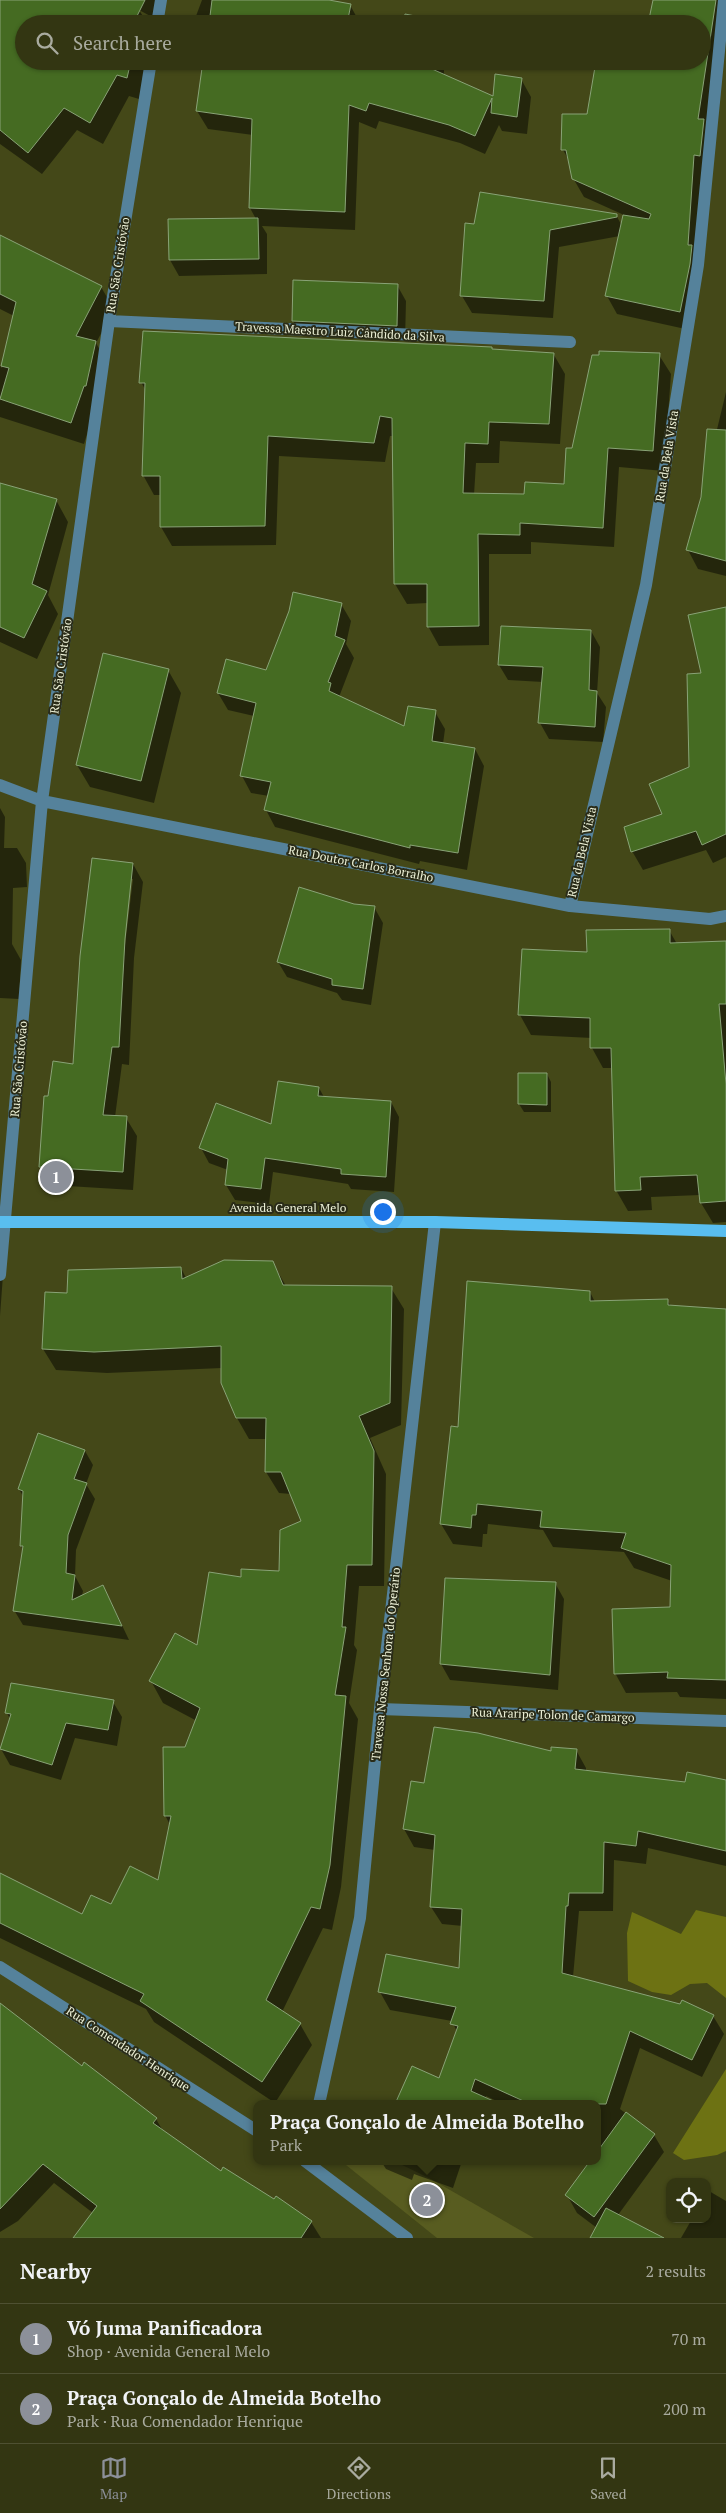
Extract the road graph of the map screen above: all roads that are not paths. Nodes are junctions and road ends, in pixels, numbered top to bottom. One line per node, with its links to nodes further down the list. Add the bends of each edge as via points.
1 (161, 0): 3 (street)
2 (724, 0): 9 (street, Rua da Bela Vista, via 698,265 646,585)
3 (158, 15)
4 (150, 70): 5 (street, Rua São Cristóvão)
5 (109, 321): 6 (street, Travessa Maestro Luiz Cândido da Silva); 8 (street, Rua São Cristóvão)
6 (570, 342)
7 (0, 784): 8 (street, Rua Doutor Carlos Borralho)
8 (42, 801): 9 (street, Rua Doutor Carlos Borralho); 11 (street, Rua São Cristóvão)
9 (570, 906): 10 (street, Rua Doutor Carlos Borralho, via 710,919)
10 (726, 916)
11 (3, 1222): 12 (main road, Avenida General Melo); 14 (street, Rua São Cristóvão)
12 (435, 1222): 13 (main road, Avenida General Melo); 15 (street, Travessa Nossa Senhora do Operário)
13 (726, 1232)
14 (0, 1275)
15 (380, 1708): 16 (street, Rua Araripe Tolon de Camargo); 18 (street, Travessa Nossa Senhora do Operário, via 360,1918)
16 (726, 1720)
17 (0, 1967): 19 (street, Rua Comendador Henrique)
18 (320, 2100)
19 (253, 2128)
20 (310, 2165): 21 (street)
21 (407, 2238)

